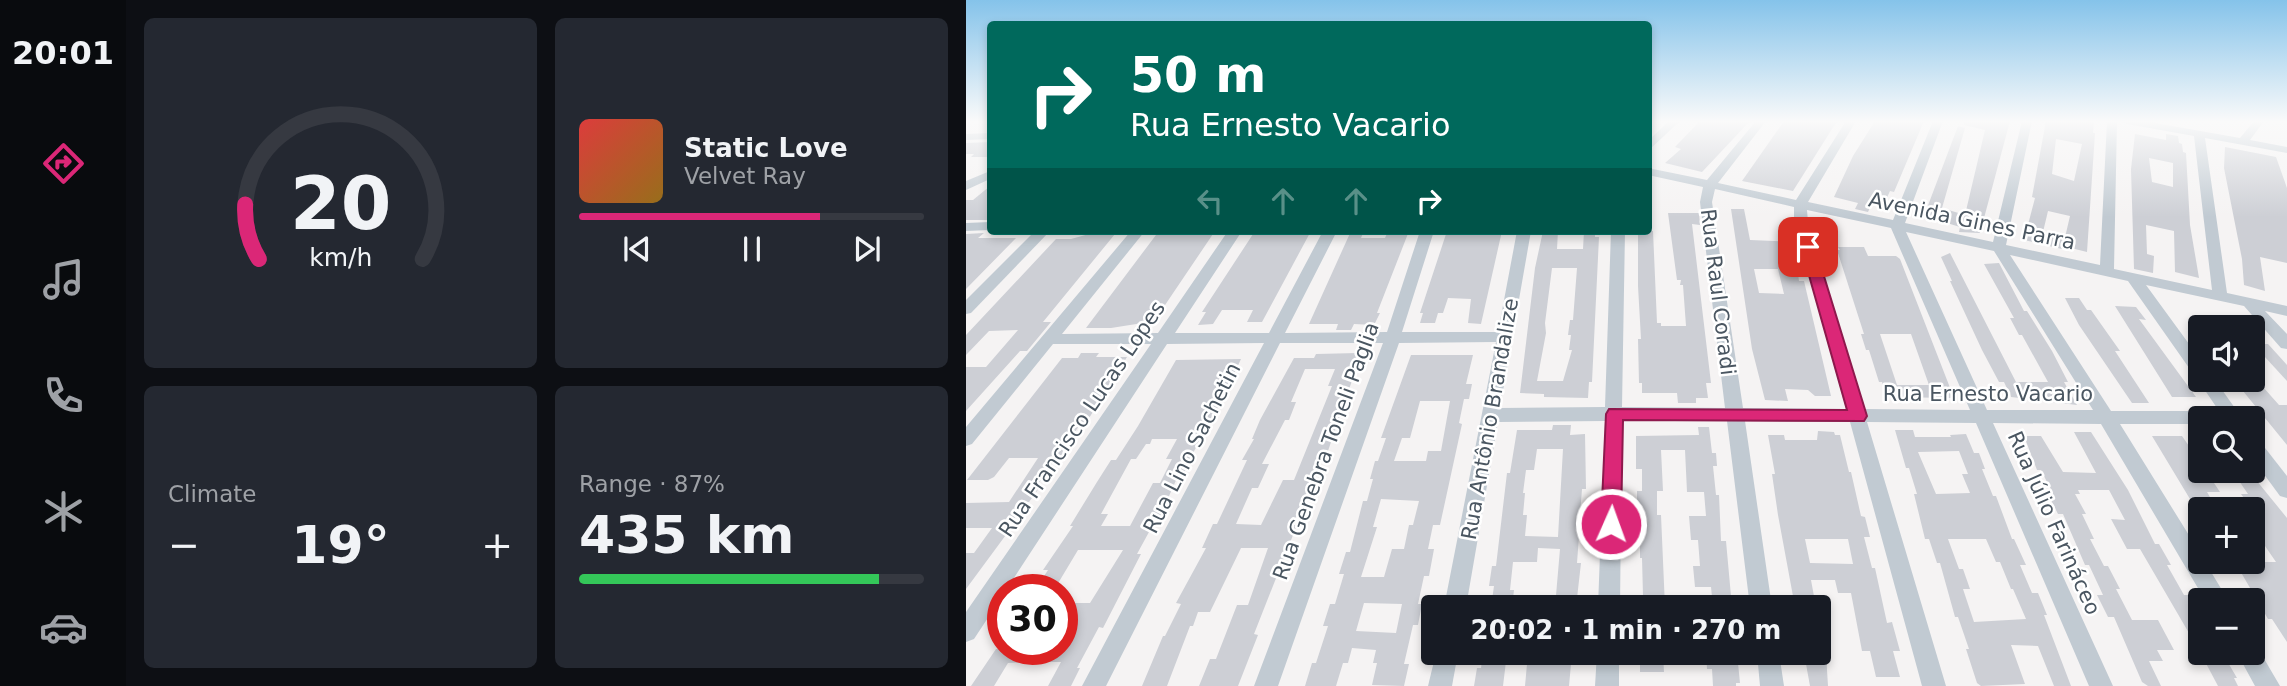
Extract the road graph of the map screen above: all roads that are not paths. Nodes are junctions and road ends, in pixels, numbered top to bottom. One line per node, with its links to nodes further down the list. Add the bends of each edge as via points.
1 (1735, 153): 10 (street)
2 (1831, 153): 12 (street)
3 (1925, 153): 14 (street)
4 (2020, 153): 23 (street)
5 (2111, 153): 24 (street)
6 (2201, 153): 26 (street)
7 (1652, 173): 10 (street, Avenida Gines Parra)
8 (987, 178): 9 (street); 11 (street)
9 (966, 180)
10 (1710, 185): 12 (street, Avenida Gines Parra); 38 (street, Rua Raul Coradi, via 1706,202)
11 (966, 186)
12 (1800, 204): 14 (street, Avenida Gines Parra); 40 (street, via 1801,222)
13 (987, 226): 15 (street)
14 (1896, 226): 23 (street, Avenida Gines Parra); 41 (street, Rua Júlio Farináceo)
15 (966, 227)
16 (1039, 235): 28 (street)
17 (1135, 235): 34 (street)
18 (1232, 235): 31 (street, Rua Francisco Lucas Lopes)
19 (1328, 235): 30 (street, Rua Lino Sachetin)
20 (1426, 235): 32 (street, Rua Genebra Toneli Paglia)
21 (1523, 235): 33 (street, Rua Antônio Brandalize)
22 (1618, 235): 37 (street)
23 (1999, 248): 24 (street, Avenida Gines Parra); 42 (street)
24 (2107, 272): 25 (street, Avenida Gines Parra)
25 (2133, 278): 26 (street, Avenida Gines Parra); 36 (street)
26 (2220, 296): 27 (street, Avenida Gines Parra)
27 (2249, 303): 29 (street, Avenida Gines Parra); 35 (street)
28 (966, 309)
29 (2287, 311)
30 (1276, 336): 31 (street); 32 (street); 56 (street, Rua Lino Sachetin)
31 (1165, 337): 34 (street); 51 (street, Rua Francisco Lucas Lopes)
32 (1393, 337): 33 (street); 57 (street, Rua Genebra Toneli Paglia)
33 (1504, 337): 39 (street, Rua Antônio Brandalize)
34 (1048, 339): 44 (street)
35 (2287, 344)
36 (2188, 354)
37 (1615, 414): 38 (street, Rua Ernesto Vacario); 39 (street, Rua Ernesto Vacario); 49 (street)
38 (1734, 414): 40 (street, Rua Ernesto Vacario); 50 (street, Rua Raul Coradi)
39 (1490, 415): 48 (street, Rua Antônio Brandalize)
40 (1858, 416): 41 (street, Rua Ernesto Vacario); 61 (street)
41 (1983, 418): 42 (street, Rua Ernesto Vacario); 62 (street, Rua Júlio Farináceo)
42 (2107, 418): 43 (street, Rua Ernesto Vacario); 47 (street)
43 (2188, 418)
44 (966, 439)
45 (2265, 461): 46 (street)
46 (2287, 490)
47 (2210, 588)
48 (1457, 595)
49 (1609, 595)
50 (1759, 595)
51 (966, 631)
52 (1444, 665): 58 (street)
53 (1608, 665): 59 (street)
54 (1769, 665): 60 (street)
55 (2255, 665): 63 (street)
56 (1094, 686)
57 (1266, 686)
58 (1440, 686)
59 (1607, 686)
60 (1772, 686)
61 (1934, 686)
62 (2101, 686)
63 (2268, 686)

